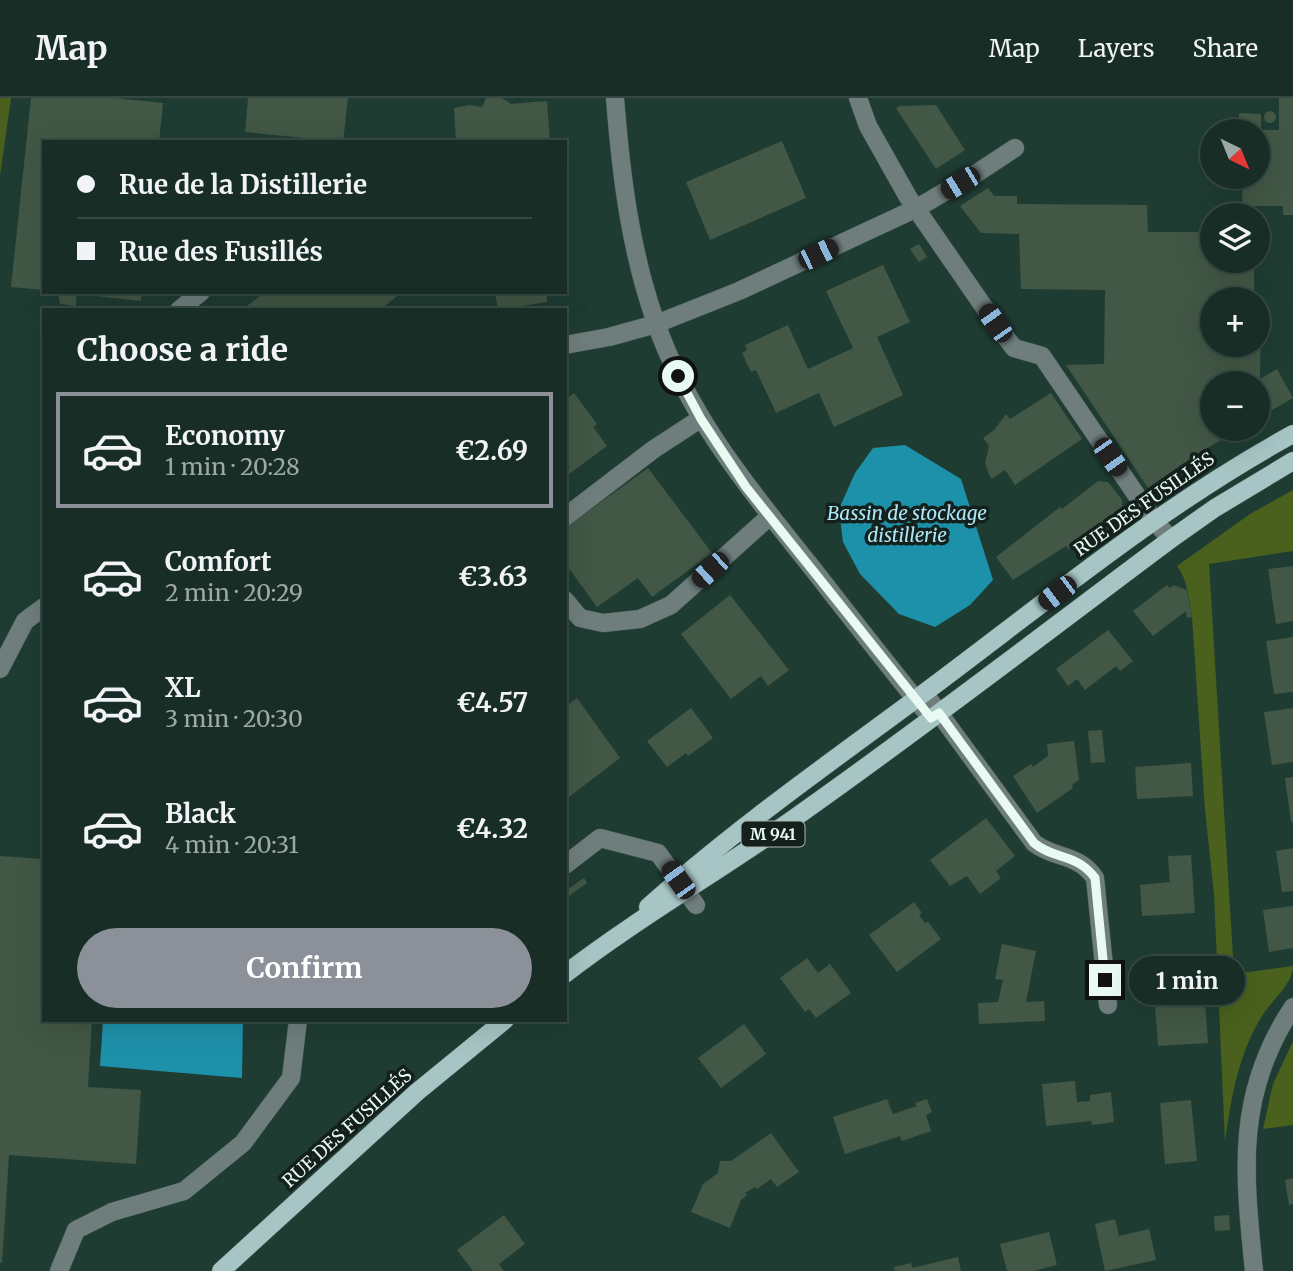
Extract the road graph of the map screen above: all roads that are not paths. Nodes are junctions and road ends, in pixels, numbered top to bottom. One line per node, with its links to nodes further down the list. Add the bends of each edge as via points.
1 (615, 98): 7 (street, via 629,222)
2 (858, 98): 4 (street, via 868,126)
3 (1015, 148): 4 (street)
4 (916, 208): 7 (street, via 739,292); 14 (street, via 1014,348 1042,356)
5 (199, 294): 6 (street)
6 (181, 308)
7 (656, 324): 8 (street); 9 (street)
8 (567, 345)
9 (701, 419): 12 (street); 13 (street)
10 (1293, 434): 14 (main road, RUE DES FUSILLÉS / M 941, via 1225,472)
11 (1293, 461): 15 (main road, RUE DES FUSILLÉS / M 941)
12 (567, 515)
13 (770, 516): 16 (street, via 671,605 640,619 603,623 580,618); 19 (street)
14 (1154, 521): 15 (street); 19 (main road, RUE DES FUSILLÉS / M 941)
15 (1171, 539): 20 (main road, RUE DES FUSILLÉS / M 941)
16 (567, 602)
17 (42, 608): 18 (street, via 25,621)
18 (0, 669)
19 (920, 696): 20 (street); 22 (main road, RUE DES FUSILLÉS / M 941, via 730,836)
20 (935, 715): 22 (main road, RUE DES FUSILLÉS / M 941); 24 (street, via 1034,843 1077,861 1095,878)
21 (567, 863): 22 (street, via 600,838 659,853)
22 (687, 892): 23 (main road, RUE DES FUSILLÉS / M 941)
23 (567, 973)
24 (1108, 1005)
25 (1293, 1007): 30 (street, via 1262,1064 1250,1106 1247,1206)
26 (298, 1022): 28 (street, via 291,1079 243,1143 184,1191 112,1212 76,1230)
27 (503, 1022): 29 (main road, RUE DES FUSILLÉS, via 417,1092)
28 (60, 1271)
29 (221, 1271)
30 (1254, 1271)

